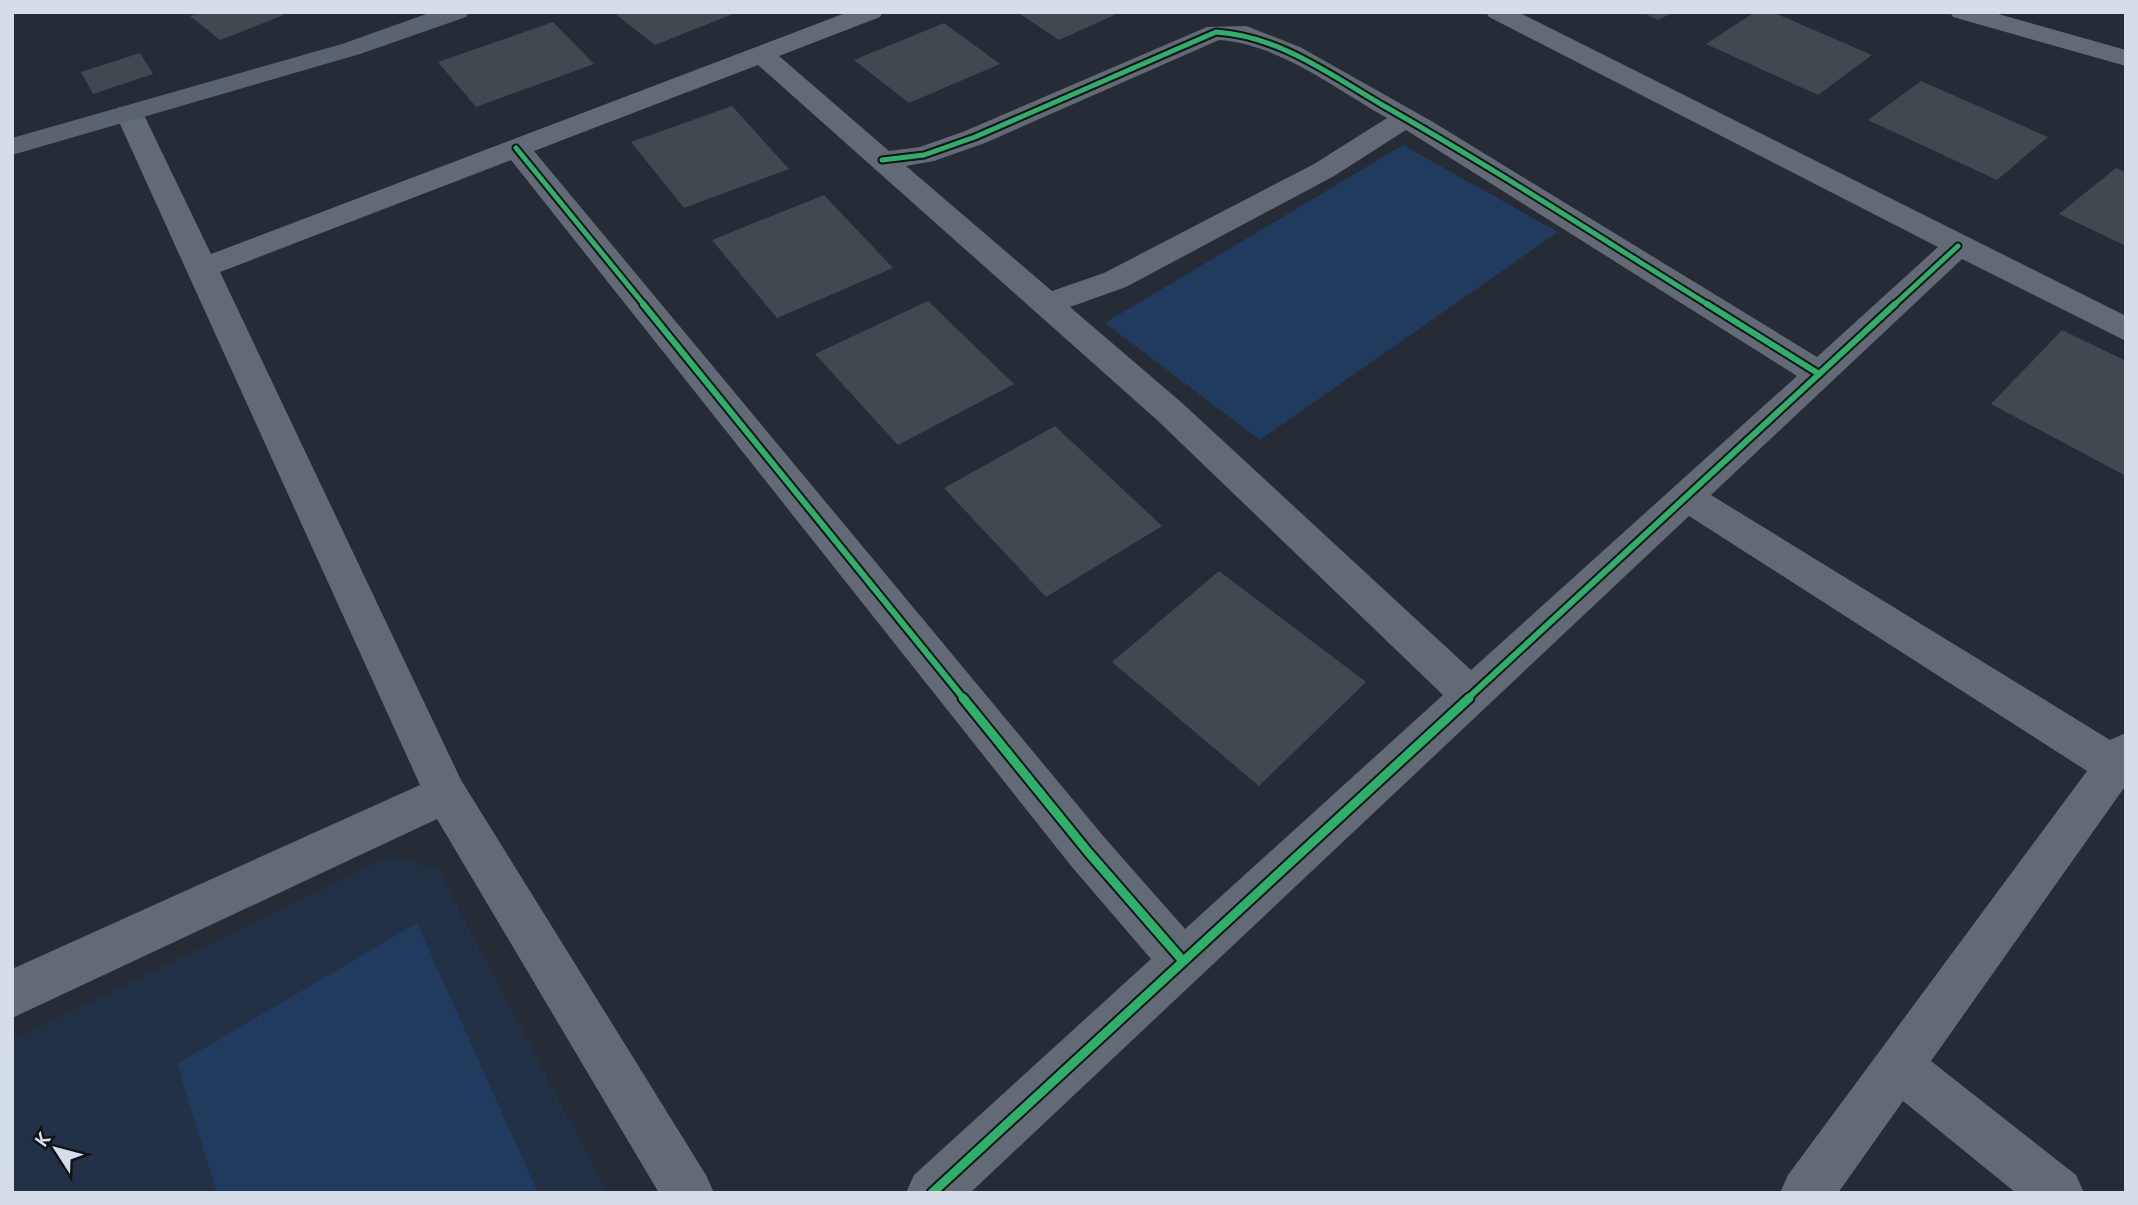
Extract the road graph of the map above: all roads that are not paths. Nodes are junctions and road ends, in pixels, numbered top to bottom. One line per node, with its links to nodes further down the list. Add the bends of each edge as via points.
1 (457, 12): 7 (street, via 351,49)
2 (870, 12): 5 (street)
3 (1498, 12): 12 (street)
4 (1962, 12): 6 (street)
5 (761, 54): 10 (street); 11 (street)
6 (2126, 58)
7 (129, 113): 9 (street); 13 (street)
8 (1406, 118): 11 (street, via 1291,52 1246,34 1216,32 975,137 924,155); 14 (street, via 1324,170 1128,273); 16 (street)
9 (12, 147)
10 (516, 148): 13 (street); 21 (street, via 1088,852)
11 (882, 160): 14 (street)
12 (1958, 246): 15 (street); 16 (street)
13 (203, 268): 20 (street)
14 (1046, 304): 18 (street, via 1168,411)
15 (2126, 330)
16 (1819, 374): 17 (street)
17 (1686, 497): 18 (street); 19 (street)
18 (1471, 696): 21 (street)
19 (2120, 758): 23 (street)
20 (446, 794): 22 (street); 24 (street)
21 (1183, 961): 25 (street)
22 (12, 994)
23 (1898, 1066): 26 (street); 27 (street)
24 (688, 1193)
25 (932, 1193)
26 (1806, 1193)
27 (2058, 1193)

